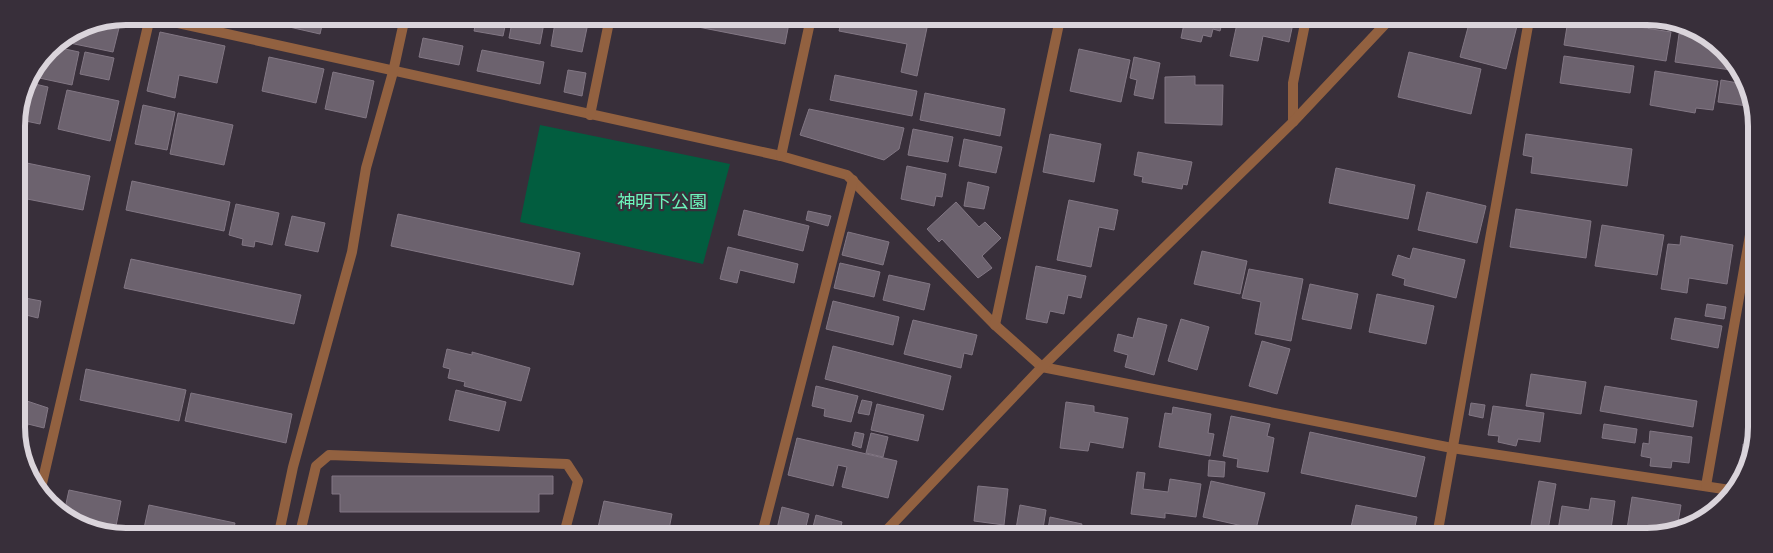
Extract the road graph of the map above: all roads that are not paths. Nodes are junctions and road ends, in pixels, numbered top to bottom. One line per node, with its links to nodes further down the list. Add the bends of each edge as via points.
1 (146, 25): 19 (street)
2 (192, 25): 10 (street)
3 (403, 25): 10 (street)
4 (609, 25): 11 (street)
5 (809, 25): 13 (street)
6 (1059, 25): 16 (street)
7 (1305, 25): 12 (street, via 1293,83)
8 (1384, 25): 12 (street)
9 (1528, 25): 18 (street)
10 (393, 72): 11 (street); 22 (street, via 366,168 352,252 293,467)
11 (590, 115): 13 (street)
12 (1293, 122): 17 (street)
13 (781, 156): 14 (street, via 847,175)
14 (854, 180): 16 (street); 25 (street)
15 (1748, 246): 20 (street)
16 (995, 325): 17 (street)
17 (1042, 367): 18 (street); 26 (street)
18 (1452, 448): 20 (street); 27 (street)
19 (42, 483)
20 (1706, 486): 21 (street)
21 (1726, 489)
22 (280, 528)
23 (301, 528): 24 (street, via 316,466 329,455 567,464 578,481)
24 (566, 528)
25 (764, 528)
26 (889, 528)
27 (1438, 528)

